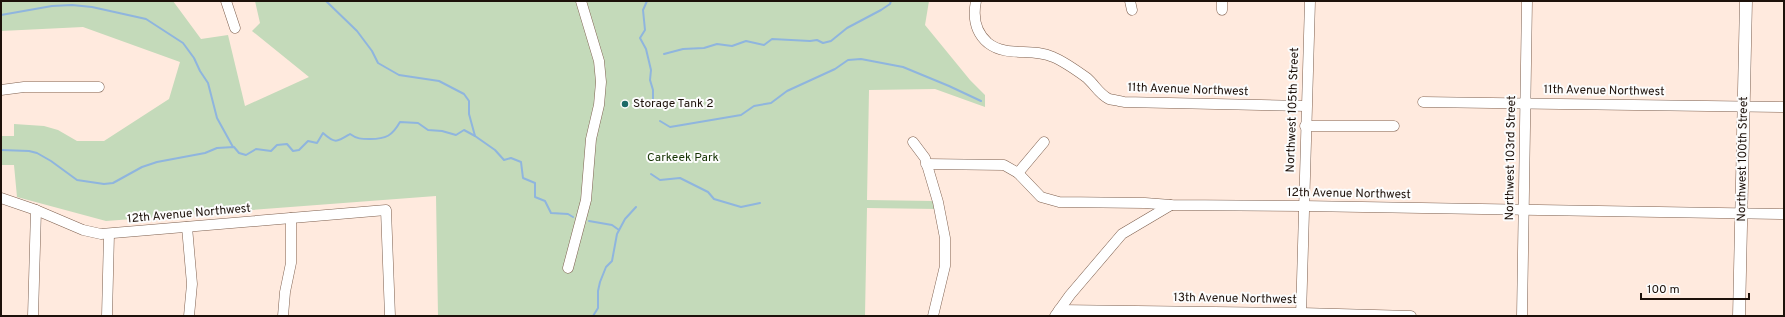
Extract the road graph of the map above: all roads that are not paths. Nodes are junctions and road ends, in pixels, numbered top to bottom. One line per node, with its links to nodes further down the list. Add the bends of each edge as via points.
1 (226, 1): 7 (street)
2 (581, 1): 31 (street, via 599,61 601,82 599,105 591,139 586,200)
3 (976, 1): 12 (street, 11th Avenue Northwest, via 974,18 987,42 1009,52 1051,56 1088,79 1098,91 1109,98 1124,102)
4 (1310, 1): 12 (street, Northwest 105th Street)
5 (1527, 1): 11 (street, Northwest 103rd Street)
6 (1746, 1): 13 (main road, Northwest 100th Street)
7 (235, 28)
8 (99, 87): 9 (street, via 24,87)
9 (1, 90)
10 (1423, 102): 11 (street, 11th Avenue Northwest)
11 (1525, 102): 13 (street, 11th Avenue Northwest); 25 (street, Northwest 103rd Street)
12 (1306, 106): 15 (street, Northwest 105th Street)
13 (1744, 107): 14 (street, 11th Avenue Northwest); 26 (main road, Northwest 100th Street)
14 (1784, 107)
15 (1306, 126): 16 (street); 23 (street, Northwest 105th Street)
16 (1394, 126)
17 (913, 142): 19 (street, via 925,158)
18 (1044, 142): 20 (street)
19 (926, 164): 20 (street, 12th Avenue Northwest, via 998,164); 39 (street, via 941,214 946,252)
20 (1018, 173): 22 (street, 12th Avenue Northwest, via 1041,197 1053,201)
21 (1, 198): 24 (street, 12th Avenue Northwest)
22 (1170, 205): 23 (street, 12th Avenue Northwest); 32 (street, via 1122,234)
23 (1303, 206): 25 (street, 12th Avenue Northwest); 33 (street, Northwest 105th Street)
24 (36, 210): 30 (street, 12th Avenue Northwest, via 83,230); 34 (street)
25 (1523, 210): 26 (street, 12th Avenue Northwest); 41 (street, Northwest 103rd Street)
26 (1742, 214): 27 (street, 12th Avenue Northwest); 42 (main road, Northwest 100th Street)
27 (1784, 214)
28 (291, 218): 29 (street, 12th Avenue Northwest); 37 (street, via 291,263); 38 (street, 12th Avenue Northwest, via 386,210)
29 (187, 228): 30 (street, 12th Avenue Northwest); 36 (street, via 192,284)
30 (109, 234): 35 (street)
31 (568, 268)
32 (1057, 313): 33 (street, 13th Avenue Northwest)
33 (1302, 314): 40 (street, 13th Avenue Northwest)
34 (33, 316)
35 (107, 316)
36 (188, 316)
37 (283, 316)
38 (390, 316)
39 (933, 316)
40 (1411, 316)
41 (1522, 316)
42 (1740, 316)

